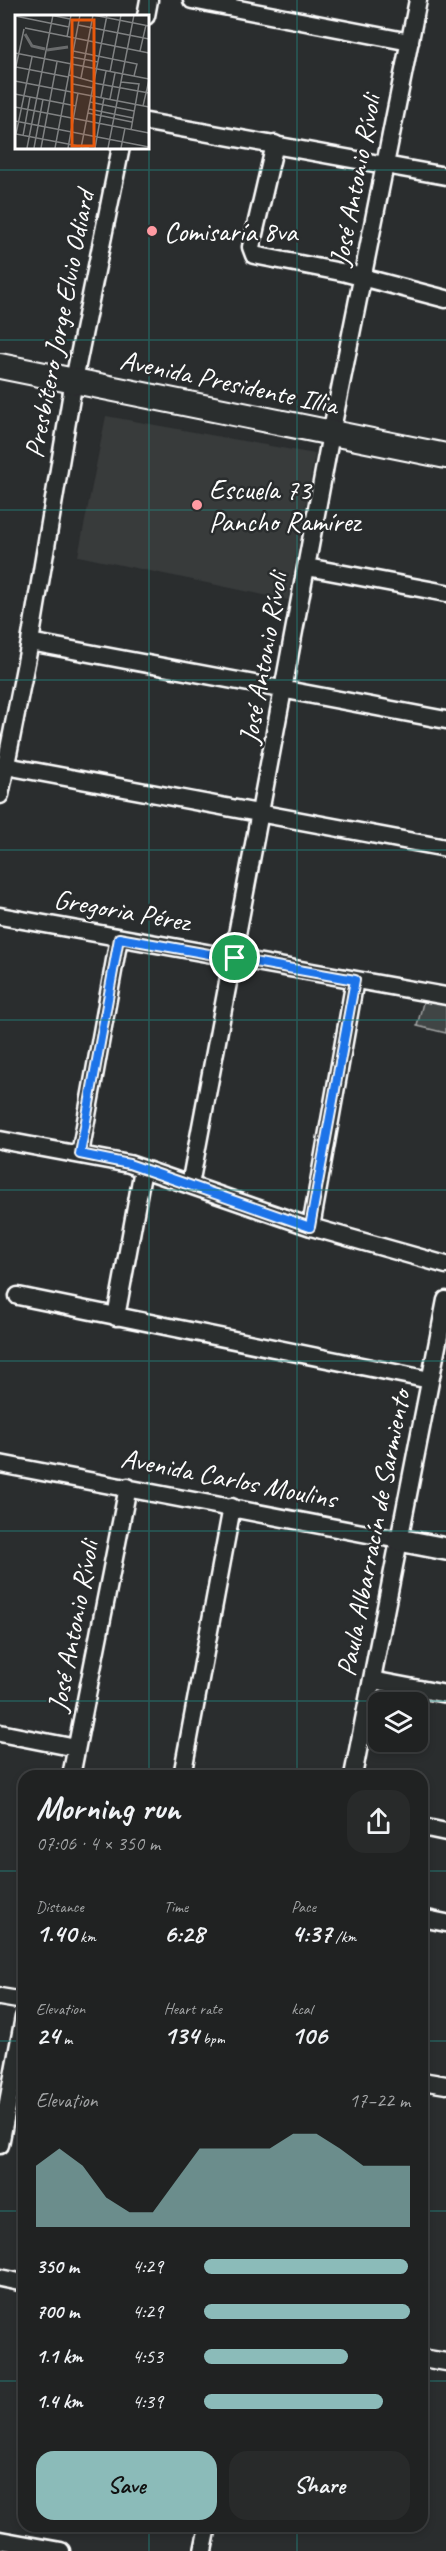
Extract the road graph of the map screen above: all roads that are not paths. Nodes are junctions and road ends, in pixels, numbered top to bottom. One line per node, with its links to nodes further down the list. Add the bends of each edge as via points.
1 (149, 0): 4 (street)
2 (192, 0): 5 (street)
3 (418, 0): 5 (street, José Antonio Rívoli)
4 (146, 15)
5 (410, 42): 9 (street, José Antonio Rívoli)
6 (148, 122): 7 (street)
7 (275, 144): 9 (street); 11 (street, via 251,247 254,255)
8 (121, 148): 14 (street, Presbítero Jorge Elvio Odiard)
9 (385, 165): 10 (street); 11 (street, José Antonio Rívoli)
10 (446, 176)
11 (363, 277): 12 (street); 15 (street, José Antonio Rívoli)
12 (446, 299)
13 (0, 366): 14 (main road, Avenida Presidente Illia)
14 (74, 380): 15 (main road, Avenida Presidente Illia); 19 (street, Presbítero Jorge Elvio Odiard)
15 (331, 434): 16 (main road, Avenida Presidente Illia); 17 (street, José Antonio Rívoli)
16 (446, 456)
17 (307, 567): 18 (street); 20 (street, José Antonio Rívoli)
18 (446, 592)
19 (30, 642): 20 (street); 22 (street, Presbítero Jorge Elvio Odiard)
20 (285, 690): 21 (street); 24 (street, José Antonio Rívoli)
21 (446, 720)
22 (6, 766): 23 (street, Presbítero Jorge Elvio Odiard); 24 (street)
23 (0, 795)
24 (261, 814): 25 (street); 28 (street, José Antonio Rívoli)
25 (446, 848)
26 (0, 916): 27 (street, Gregoria Pérez)
27 (119, 938): 28 (street, Gregoria Pérez); 32 (street)
28 (235, 958): 29 (street, Gregoria Pérez); 34 (street, José Antonio Rívoli)
29 (355, 980): 30 (street, Gregoria Pérez); 35 (street)
30 (446, 996)
31 (0, 1140): 32 (street)
32 (80, 1154): 33 (street)
33 (143, 1169): 34 (street); 39 (street)
34 (190, 1185): 35 (street)
35 (310, 1227): 36 (street)
36 (446, 1265)
37 (18, 1296): 39 (street)
38 (446, 1300): 40 (street, Paula Albarracín de Sarmiento)
39 (116, 1317): 40 (street)
40 (430, 1380): 44 (street, Paula Albarracín de Sarmiento)
41 (0, 1464): 42 (street, Avenida Carlos Moulins)
42 (128, 1487): 43 (street, Avenida Carlos Moulins); 49 (street, José Antonio Rívoli)
43 (232, 1507): 44 (street, Avenida Carlos Moulins); 51 (street)
44 (399, 1540): 45 (street, Avenida Carlos Moulins); 46 (street, Paula Albarracín de Sarmiento)
45 (446, 1550)
46 (372, 1680): 47 (street); 52 (street, Paula Albarracín de Sarmiento)
47 (446, 1694)
48 (0, 1733): 49 (street)
49 (76, 1748): 50 (street, José Antonio Rívoli)
50 (72, 1770)
51 (183, 1770)
52 (354, 1770)
53 (428, 1828): 54 (street)
54 (446, 1832)
55 (428, 1919): 56 (street)
56 (446, 1923)
57 (0, 1997): 58 (street)
58 (18, 2000)
59 (18, 2049): 62 (street)
60 (428, 2082): 61 (street)
61 (446, 2085)
62 (0, 2145)
63 (0, 2278): 64 (street)
64 (18, 2282)
65 (428, 2359): 66 (street)
66 (446, 2362)
67 (207, 2532): 70 (street)
68 (0, 2540): 69 (street)
69 (61, 2551)
70 (203, 2551)

